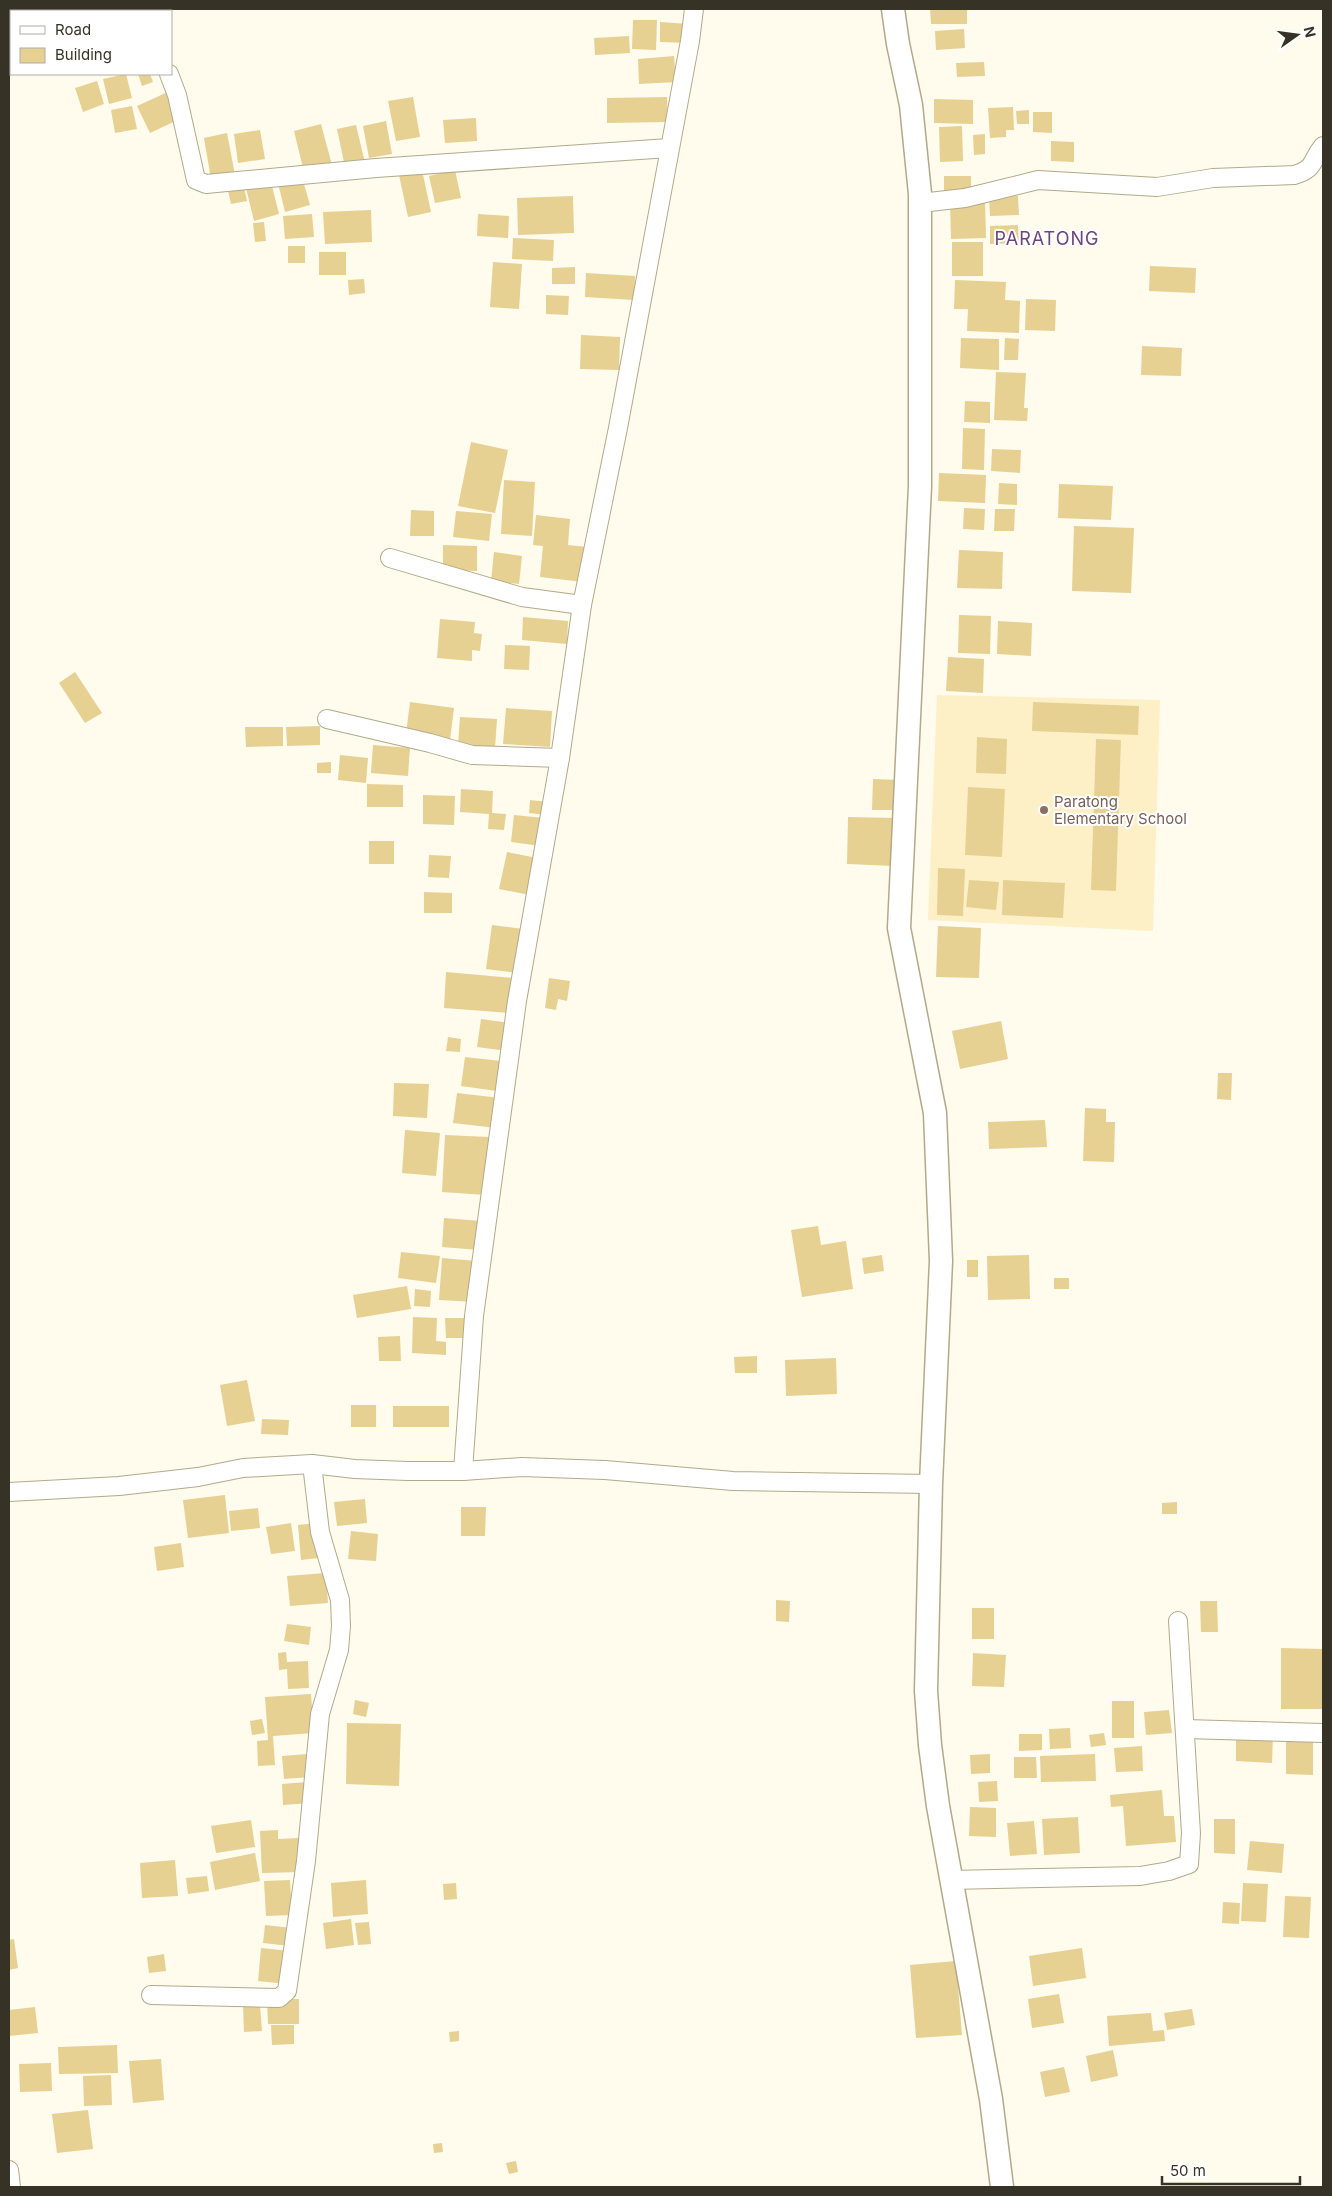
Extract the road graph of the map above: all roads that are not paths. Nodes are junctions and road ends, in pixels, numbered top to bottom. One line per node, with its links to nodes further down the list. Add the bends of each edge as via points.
1 (694, 9): 5 (street)
2 (893, 9): 6 (street, via 912,113)
3 (169, 75): 5 (street, via 185,126 196,180 206,184 376,168)
4 (1323, 146): 6 (street, via 1306,172 1294,175 1213,178 1157,187 1038,180 965,198)
5 (669, 148): 8 (street)
6 (920, 203): 13 (street, via 920,486 899,928 935,1113 941,1261)
7 (390, 558): 8 (street, via 513,594)
8 (582, 605): 10 (street)
9 (327, 719): 10 (street, via 472,755)
10 (560, 758): 12 (street, via 517,1001 474,1316)
11 (312, 1464): 12 (street, via 355,1470); 14 (street, via 243,1468 119,1486); 19 (street, via 320,1532 340,1600 341,1626 339,1650 320,1714 306,1861 287,1991 279,1998)
12 (463, 1471): 13 (street, via 522,1467 605,1470 733,1481)
13 (931, 1484): 18 (street, via 926,1691 930,1745)
14 (9, 1492)
15 (1178, 1621): 16 (street)
16 (1185, 1729): 17 (street); 18 (street, via 1189,1864 1140,1876)
17 (1323, 1733)
18 (950, 1880): 22 (street, via 991,2099)
19 (151, 1995)
20 (9, 2170): 21 (street)
21 (11, 2187)
22 (1002, 2187)

